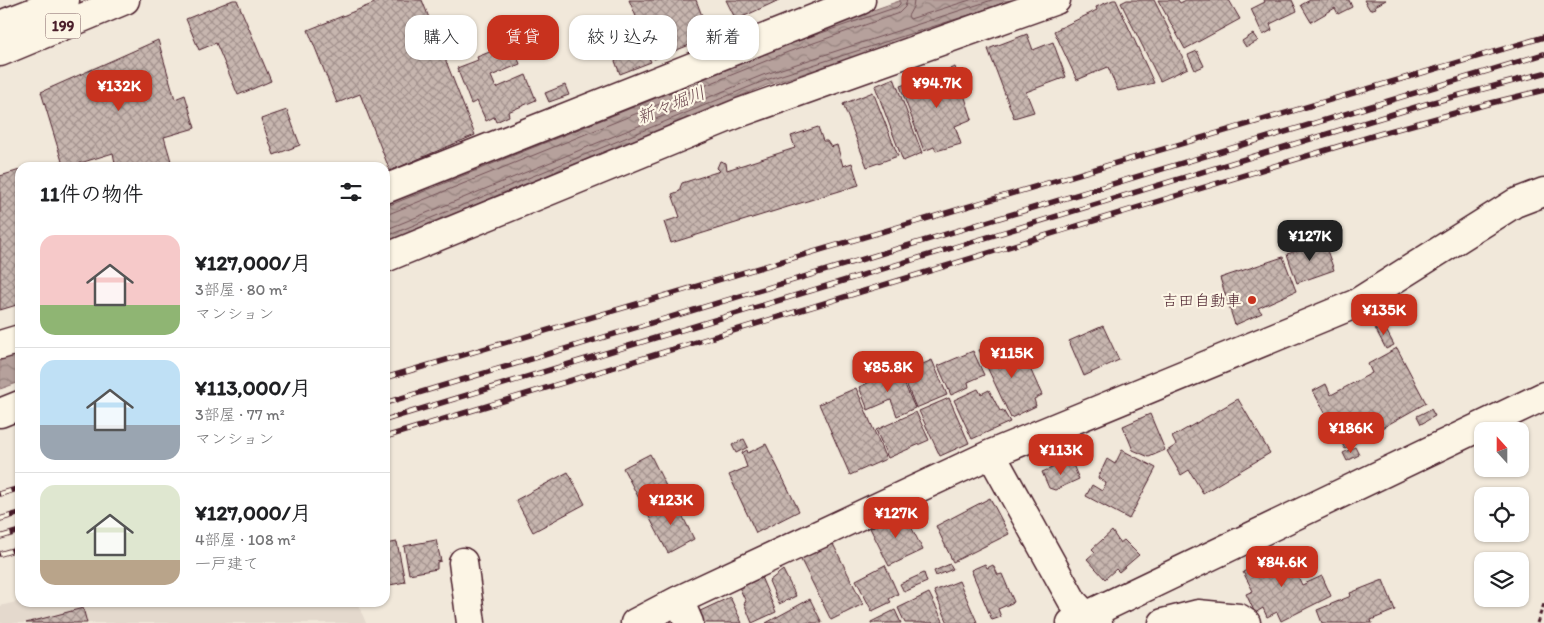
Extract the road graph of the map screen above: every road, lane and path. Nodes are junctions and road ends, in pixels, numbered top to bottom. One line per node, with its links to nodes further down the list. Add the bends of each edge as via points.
1 (125, 0): 6 (main road, 199)
2 (861, 0): 7 (main road)
3 (1056, 0): 9 (main road, via 739,113)
4 (49, 3): 5 (main road, 199)
5 (0, 25)
6 (0, 52)
7 (390, 187)
8 (1544, 192): 15 (main road, via 1514,203 1355,304)
9 (390, 256)
10 (15, 340): 11 (main road)
11 (0, 345)
12 (1544, 396): 19 (main road)
13 (15, 407): 14 (main road)
14 (0, 414)
15 (991, 454): 18 (main road); 19 (main road)
16 (463, 562): 20 (main road)
17 (1544, 604): 24 (path)
18 (684, 612): 21 (main road)
19 (1085, 620)
20 (471, 623)
21 (635, 623)
22 (1162, 623): 23 (main road, via 1198,614 1239,618)
23 (1246, 623)
24 (1537, 623)

